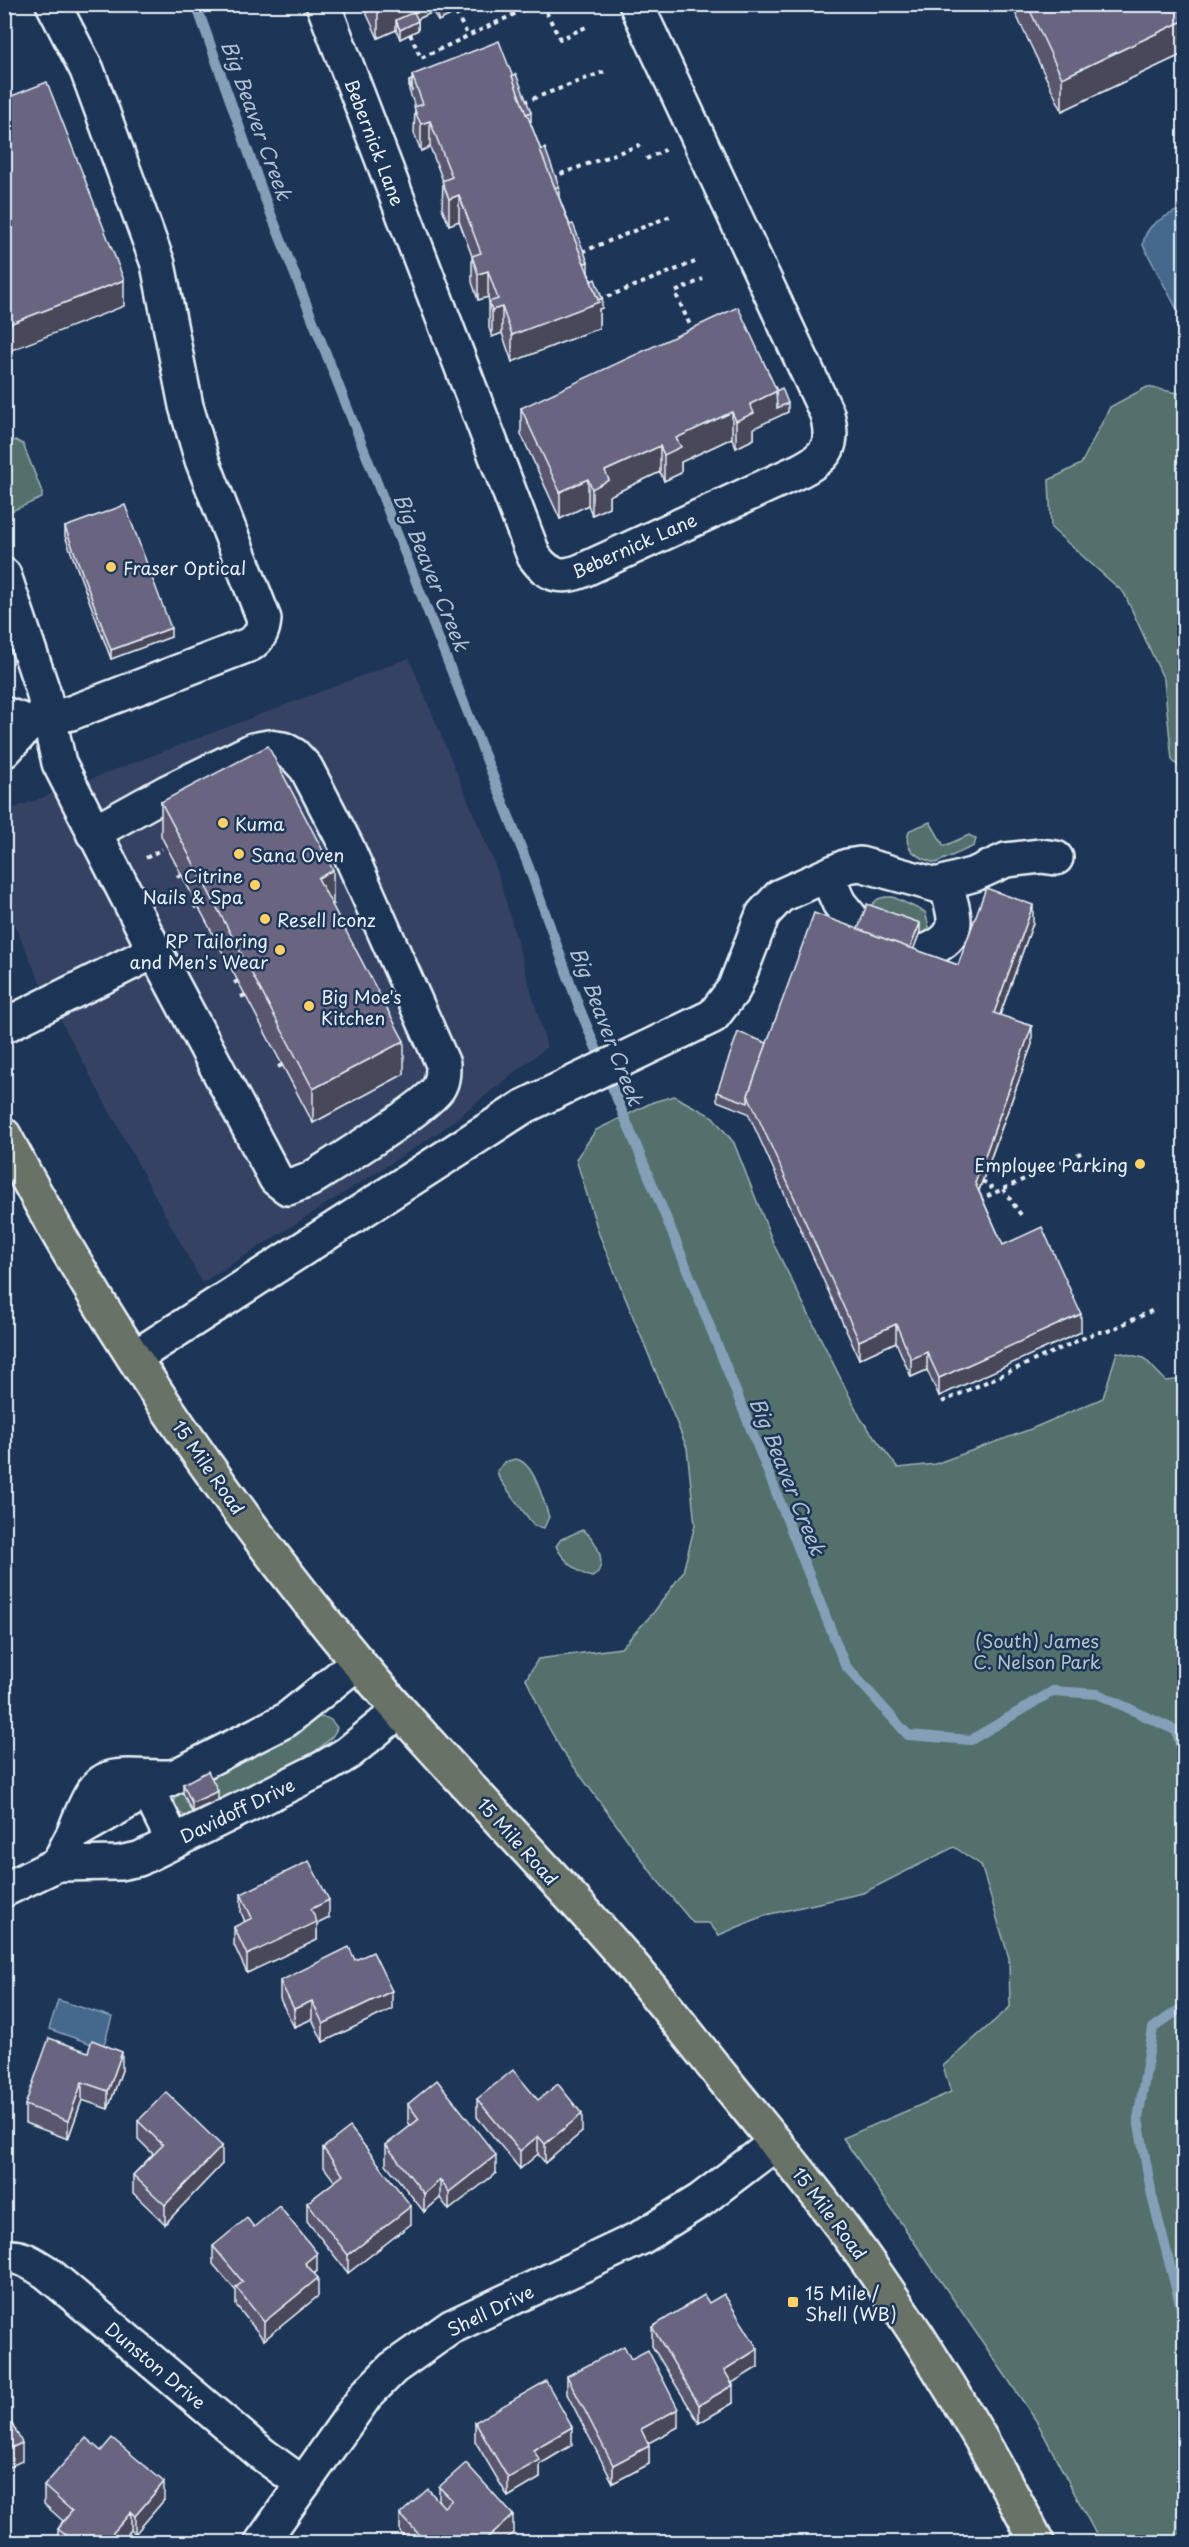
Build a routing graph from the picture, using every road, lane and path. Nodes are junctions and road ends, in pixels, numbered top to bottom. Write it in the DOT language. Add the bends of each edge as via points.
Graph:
graph roads {
  1 [pos="53,4"];
  2 [pos="322,4"];
  3 [pos="536,4"];
  4 [pos="542,4"];
  5 [pos="636,4"];
  6 [pos="456,13"];
  7 [pos="586,27"];
  8 [pos="410,34"];
  9 [pos="468,36"];
  10 [pos="606,71"];
  11 [pos="523,102"];
  12 [pos="640,145"];
  13 [pos="674,146"];
  14 [pos="646,159"];
  15 [pos="552,177"];
  16 [pos="673,215"];
  17 [pos="581,252"];
  18 [pos="695,262"];
  19 [pos="703,279"];
  20 [pos="599,300"];
  21 [pos="696,338"];
  22 [pos="4,575"];
  23 [pos="28,718"];
  24 [pos="4,751"];
  25 [pos="93,833"];
  26 [pos="162,849"];
  27 [pos="1056,858"];
  28 [pos="142,860"];
  29 [pos="826,876"];
  30 [pos="946,884"];
  31 [pos="861,930"];
  32 [pos="155,951"];
  33 [pos="913,951"];
  34 [pos="4,1026"];
  35 [pos="4,1136"];
  36 [pos="1083,1152"];
  37 [pos="982,1181"];
  38 [pos="1003,1189"];
  39 [pos="994,1193"];
  40 [pos="975,1202"];
  41 [pos="1021,1215"];
  42 [pos="1156,1309"];
  43 [pos="135,1357"];
  44 [pos="942,1402"];
  45 [pos="358,1662"];
  46 [pos="399,1711"];
  47 [pos="162,1783"];
  48 [pos="173,1841"];
  49 [pos="58,1864"];
  50 [pos="4,1890"];
  51 [pos="776,2143"];
  52 [pos="4,2258"];
  53 [pos="303,2484"];
  54 [pos="262,2542"];
  55 [pos="1037,2542"];
  1 -- 23 [label="street" via="87,70 150,242 202,460 264,619 258,637 250,644 71,713"];
  2 -- 5 [label="street, Bebernick Lane" via="529,545 541,566 565,576 806,467 821,458 831,440 827,414"];
  3 -- 9 [label="path"];
  4 -- 7 [label="path" via="560,39"];
  6 -- 9 [label="path"];
  8 -- 9 [label="path" via="421,58"];
  10 -- 11 [label="path"];
  12 -- 15 [label="path"];
  13 -- 14 [label="path"];
  16 -- 17 [label="path"];
  18 -- 20 [label="path"];
  19 -- 21 [label="path" via="675,292"];
  22 -- 23 [label="street" via="43,691"];
  23 -- 24 [label="street"];
  23 -- 25 [label="street" via="59,762"];
  25 -- 32 [label="street"];
  25 -- 32 [label="street" via="253,750 283,748 294,755 306,768 346,845 443,1064 439,1088 411,1112 309,1180 288,1188 282,1186 268,1168"];
  26 -- 28 [label="path"];
  27 -- 30 [label="street" via="1006,860"];
  29 -- 30 [label="street" via="860,864 926,884"];
  29 -- 31 [label="street" via="839,903"];
  29 -- 43 [label="street" via="770,904 734,989 713,1016 523,1107"];
  30 -- 33 [label="street" via="954,930 927,951"];
  32 -- 34 [label="street"];
  35 -- 43 [label="main road, 15 Mile Road" via="55,1228"];
  36 -- 38 [label="path"];
  37 -- 39 [label="path"];
  38 -- 39 [label="path"];
  38 -- 41 [label="path"];
  39 -- 40 [label="path"];
  42 -- 44 [label="path"];
  43 -- 45 [label="main road, 15 Mile Road" via="221,1486"];
  45 -- 46 [label="main road, 15 Mile Road"];
  45 -- 47 [label="street" via="286,1720"];
  46 -- 48 [label="street, Davidoff Drive" via="325,1767"];
  46 -- 51 [label="main road, 15 Mile Road" via="623,1955"];
  47 -- 48 [label="street"];
  47 -- 49 [label="street" via="125,1775 100,1781 90,1793"];
  48 -- 49 [label="street, Davidoff Drive" via="139,1859 119,1863"];
  49 -- 50 [label="street, Davidoff Drive"];
  51 -- 53 [label="street, Shell Drive" via="701,2200 640,2238 451,2327 393,2368 366,2395"];
  51 -- 55 [label="main road, 15 Mile Road" via="889,2294 951,2390"];
  52 -- 53 [label="street, Dunston Drive" via="13,2256 29,2261 46,2272"];
  53 -- 54 [label="street, Shell Drive"];
}
